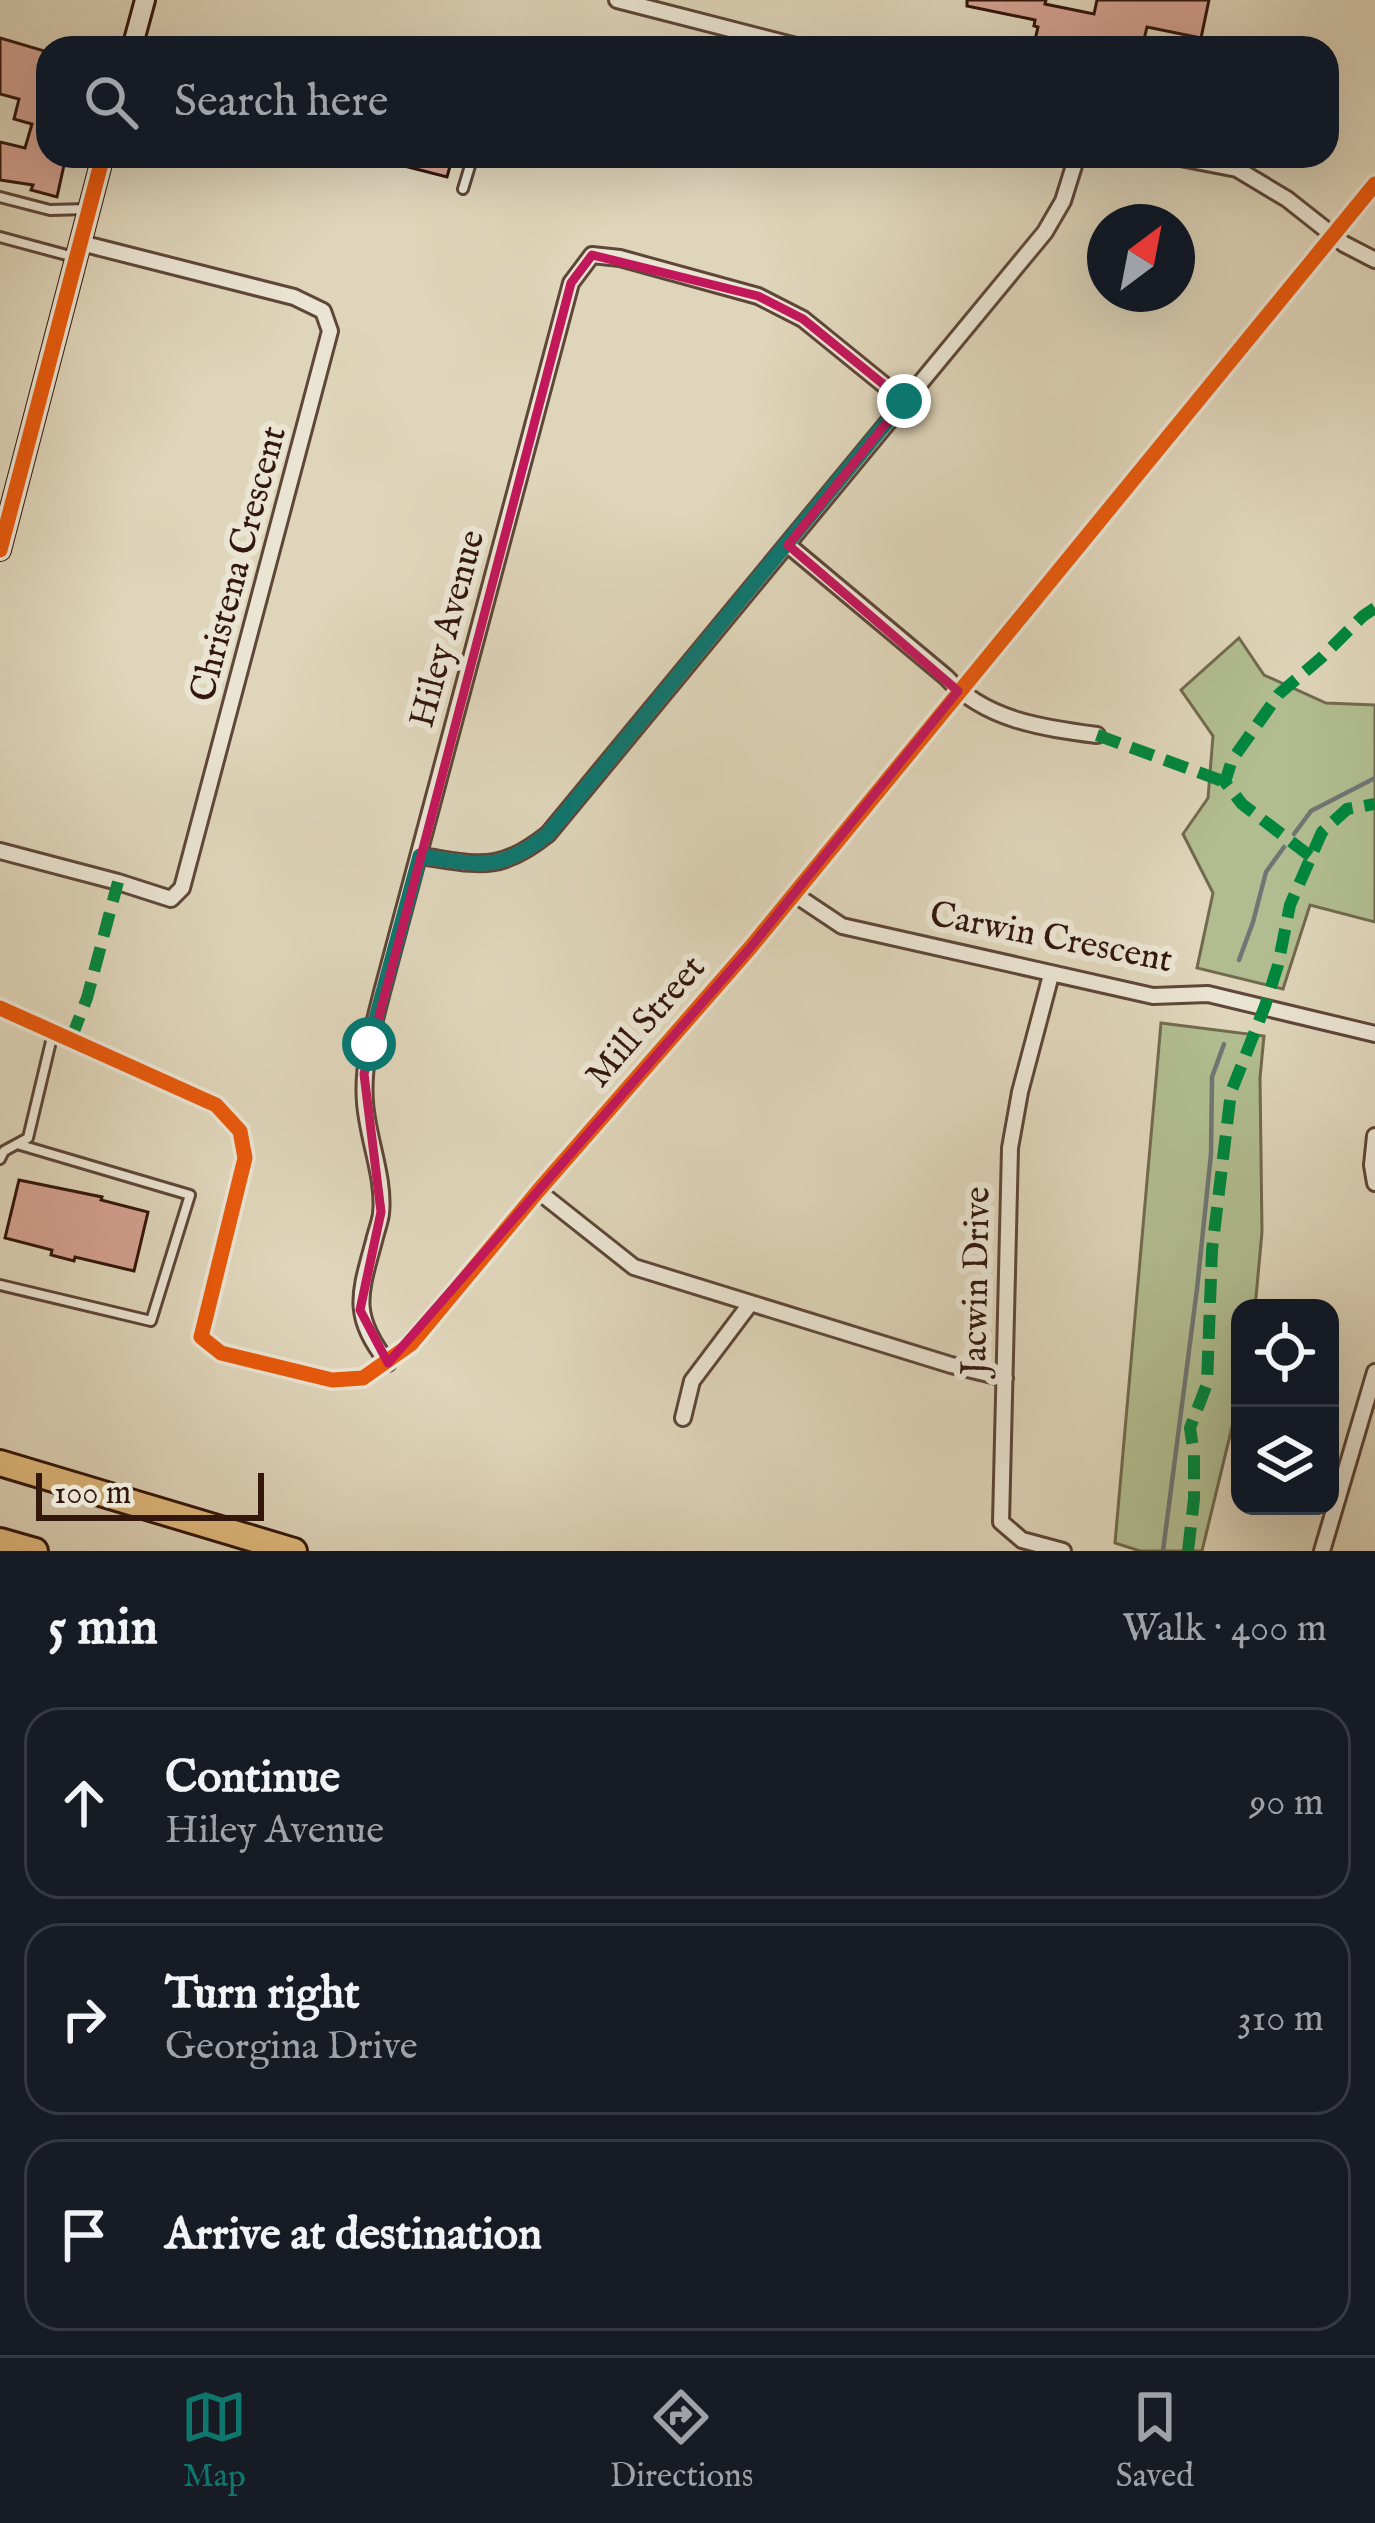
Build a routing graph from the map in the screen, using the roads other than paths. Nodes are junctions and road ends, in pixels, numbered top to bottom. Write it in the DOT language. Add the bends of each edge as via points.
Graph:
graph roads {
  1 [pos="145,0"];
  2 [pos="617,0"];
  3 [pos="139,36"];
  4 [pos="757,36"];
  5 [pos="100,168"];
  6 [pos="469,168"];
  7 [pos="1074,168"];
  8 [pos="1227,168"];
  9 [pos="1375,184"];
  10 [pos="463,189"];
  11 [pos="0,196"];
  12 [pos="89,209"];
  13 [pos="1333,235"];
  14 [pos="0,237"];
  15 [pos="80,250"];
  16 [pos="1375,260"];
  17 [pos="904,401"];
  18 [pos="788,545"];
  19 [pos="0,550"];
  20 [pos="958,691"];
  21 [pos="1097,735"];
  22 [pos="0,851"];
  23 [pos="420,856"];
  24 [pos="794,894"];
  25 [pos="1051,975"];
  26 [pos="0,1008"];
  27 [pos="54,1031"];
  28 [pos="1375,1034"];
  29 [pos="1375,1136"];
  30 [pos="17,1144"];
  31 [pos="0,1159"];
  32 [pos="1375,1183"];
  33 [pos="538,1191"];
  34 [pos="0,1285"];
  35 [pos="750,1304"];
  36 [pos="388,1363"];
  37 [pos="1375,1372"];
  38 [pos="1005,1378"];
  39 [pos="683,1418"];
  40 [pos="0,1463"];
  41 [pos="0,1541"];
  42 [pos="35,1551"];
  43 [pos="294,1551"];
  44 [pos="1063,1551"];
  45 [pos="1322,1551"];
  1 -- 3 [label="main road"];
  2 -- 4 [label="street"];
  5 -- 12 [label="main road"];
  6 -- 10 [label="lane"];
  7 -- 17 [label="street" via="1045,232"];
  8 -- 13 [label="street"];
  9 -- 13 [label="street, Mill Street"];
  11 -- 12 [label="lane" via="50,210"];
  12 -- 15 [label="main road"];
  13 -- 16 [label="street"];
  13 -- 20 [label="street, Mill Street"];
  14 -- 15 [label="lane"];
  15 -- 19 [label="main road"];
  15 -- 22 [label="street, Christena Crescent" via="294,297 323,311 331,331 182,888 171,899"];
  17 -- 18 [label="street"];
  17 -- 23 [label="street, Hiley Avenue" via="803,319 758,296 592,255 571,283"];
  18 -- 20 [label="street"];
  18 -- 23 [label="street" via="548,834 521,856 477,865"];
  20 -- 21 [label="street" via="1016,720"];
  20 -- 24 [label="street, Mill Street"];
  23 -- 36 [label="street, Hiley Avenue" via="364,1074 381,1212 360,1310"];
  24 -- 25 [label="street, Carwin Crescent" via="842,926"];
  24 -- 33 [label="street, Mill Street"];
  25 -- 28 [label="street, Carwin Crescent" via="1153,996 1208,994"];
  25 -- 38 [label="street, Jacwin Drive" via="1010,1148"];
  26 -- 27 [label="street, Mill Street"];
  27 -- 30 [label="lane" via="28,1138"];
  27 -- 36 [label="street, Mill Street" via="216,1105 240,1131 245,1158 201,1337 221,1353 332,1380 363,1378"];
  29 -- 32 [label="street"];
  30 -- 31 [label="lane"];
  30 -- 34 [label="lane" via="190,1195 151,1321"];
  33 -- 35 [label="street" via="634,1267"];
  33 -- 36 [label="street, Mill Street"];
  35 -- 38 [label="street"];
  35 -- 39 [label="street" via="692,1381"];
  37 -- 45 [label="street"];
  38 -- 44 [label="street, Jacwin Drive" via="1001,1522 1022,1540"];
  40 -- 43 [label="highway"];
  41 -- 42 [label="highway"];
}
